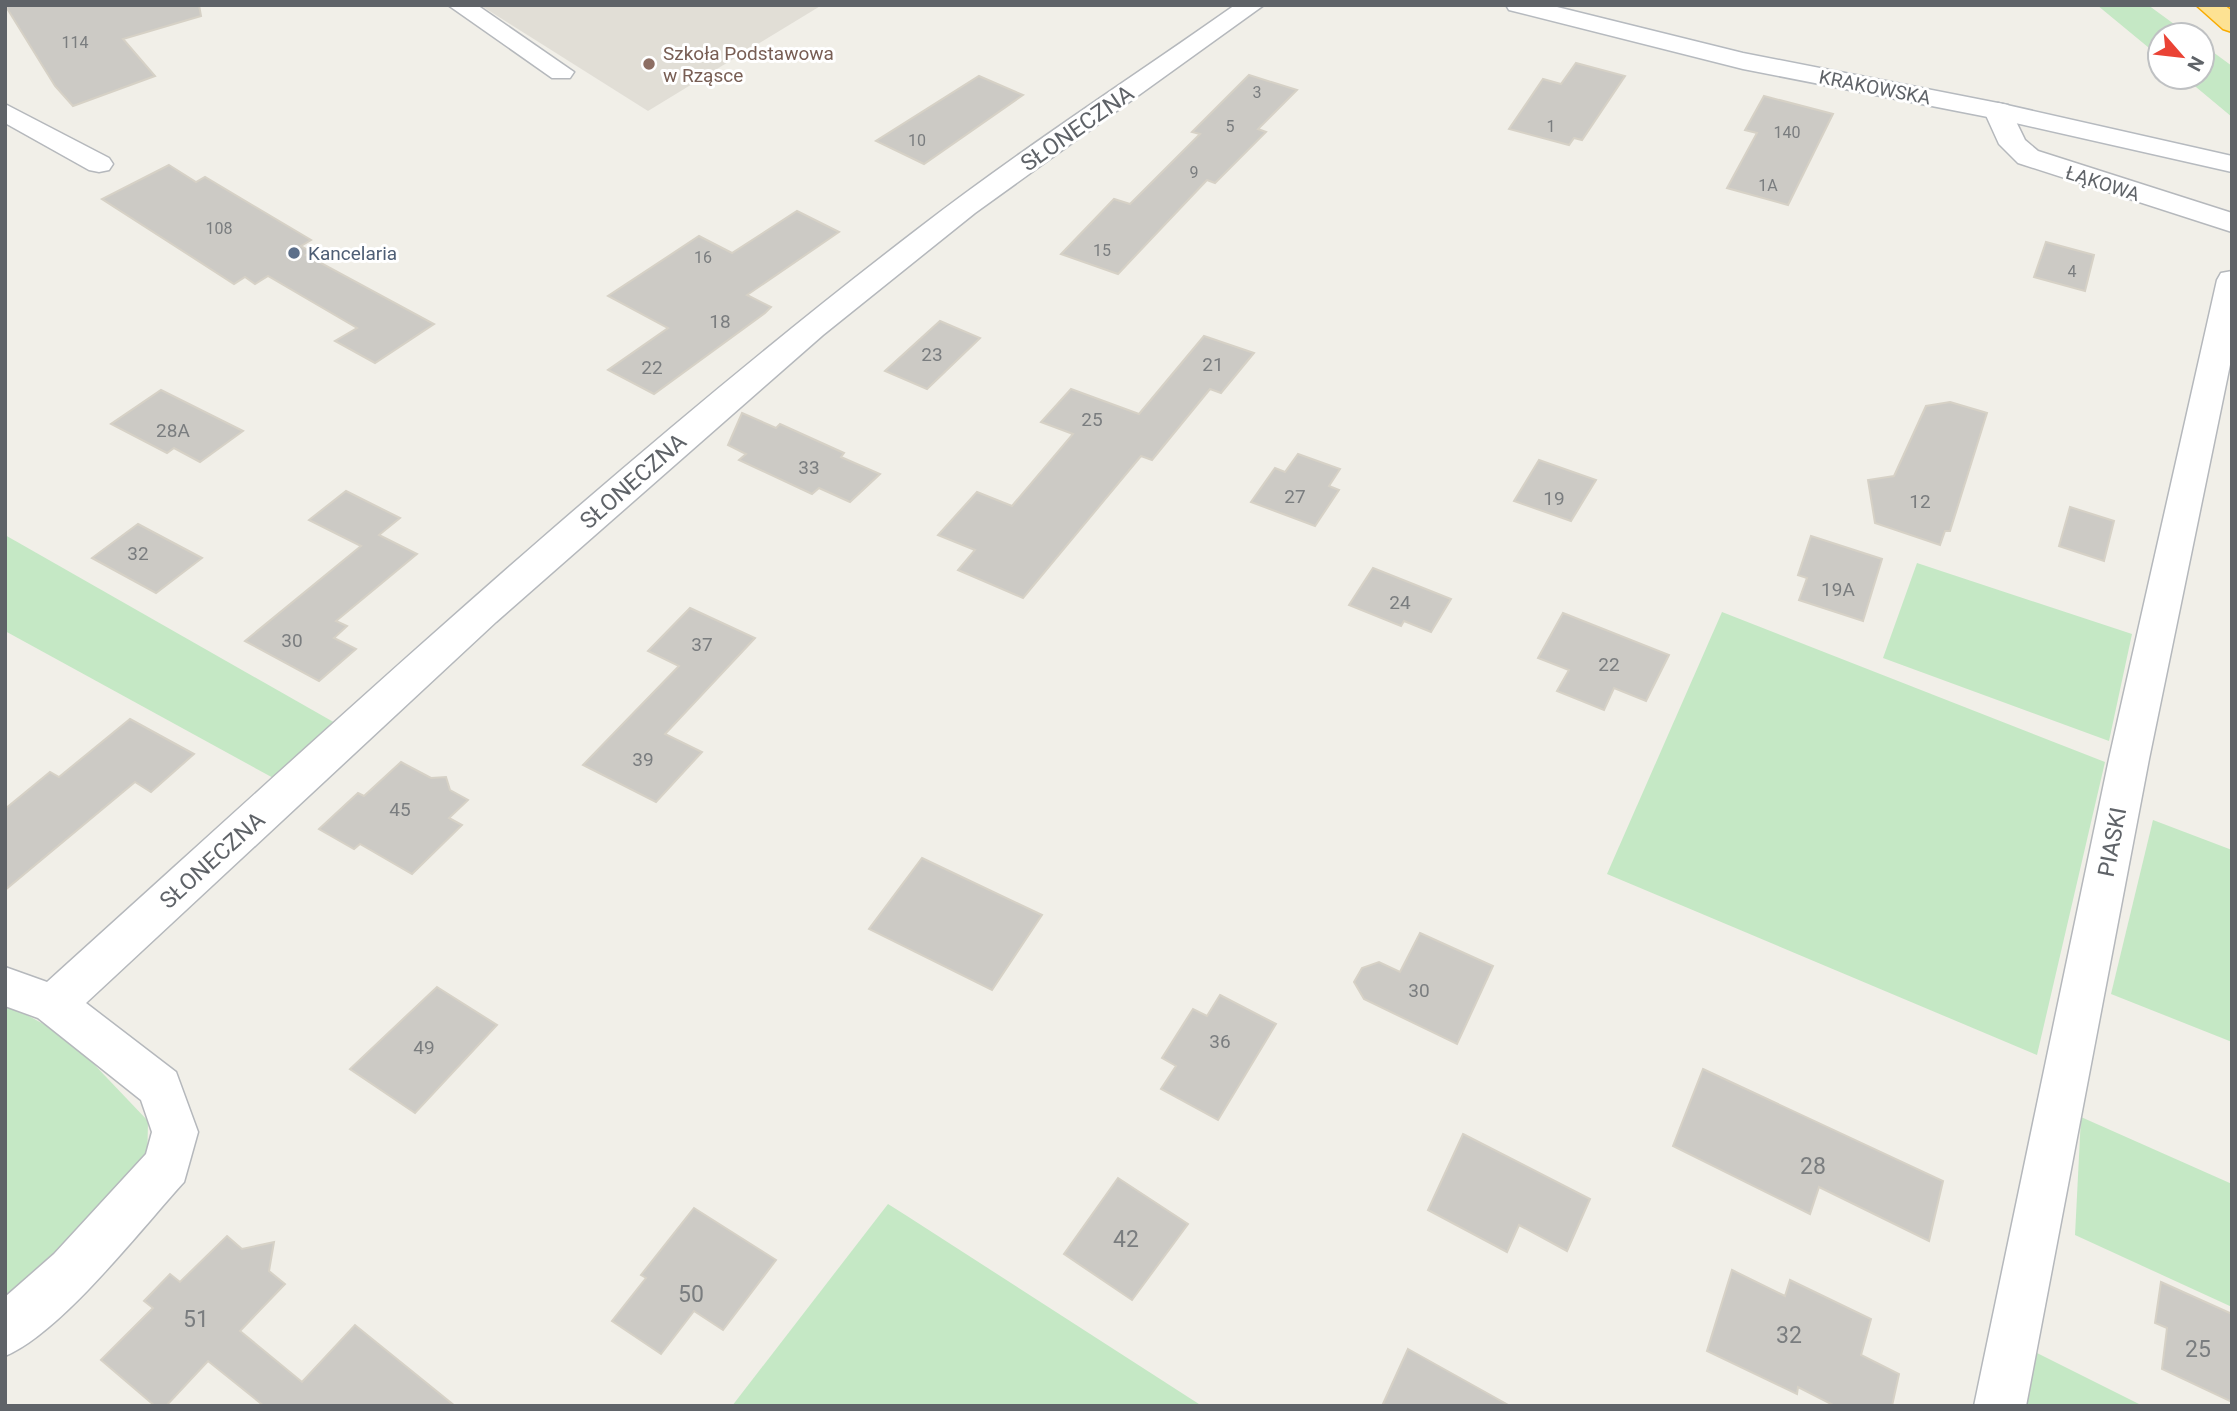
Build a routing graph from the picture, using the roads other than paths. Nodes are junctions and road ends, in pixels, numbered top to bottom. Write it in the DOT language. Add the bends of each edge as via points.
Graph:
graph roads {
  1 [pos="460,5"];
  2 [pos="1252,5"];
  3 [pos="1518,5"];
  4 [pos="2208,5"];
  5 [pos="2232,23"];
  6 [pos="561,72"];
  7 [pos="1998,111"];
  8 [pos="5,113"];
  9 [pos="99,164"];
  10 [pos="2232,164"];
  11 [pos="2232,223"];
  12 [pos="2232,280"];
  13 [pos="5,986"];
  14 [pos="54,1004"];
  15 [pos="5,1331"];
  16 [pos="2000,1406"];
  1 -- 6 [label="street"];
  2 -- 14 [label="street, SŁONECZNA" via="927,236 655,459"];
  3 -- 7 [label="street, KRAKOWSKA" via="1743,61"];
  4 -- 5 [label="highway"];
  7 -- 10 [label="street, KRAKOWSKA"];
  7 -- 11 [label="street, ŁĄKOWA" via="2013,144 2028,157"];
  8 -- 9 [label="street"];
  12 -- 16 [label="street, PIASKI" via="2129,759"];
  13 -- 14 [label="street"];
  14 -- 15 [label="street" via="160,1087 175,1132 167,1166 71,1271"];
}
